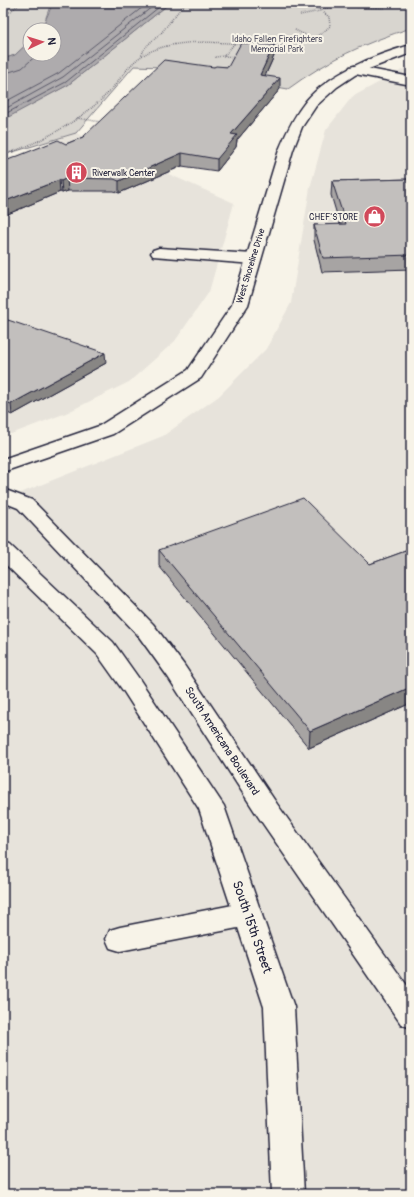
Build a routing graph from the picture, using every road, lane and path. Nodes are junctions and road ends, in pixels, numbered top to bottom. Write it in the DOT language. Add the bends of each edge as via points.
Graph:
graph roads {
  1 [pos="21,3"];
  2 [pos="186,3"];
  3 [pos="305,3"];
  4 [pos="385,8"];
  5 [pos="320,10"];
  6 [pos="300,14"];
  7 [pos="3,17"];
  8 [pos="295,30"];
  9 [pos="312,38"];
  10 [pos="234,44"];
  11 [pos="249,45"];
  12 [pos="268,46"];
  13 [pos="411,48"];
  14 [pos="142,56"];
  15 [pos="224,56"];
  16 [pos="215,57"];
  17 [pos="239,58"];
  18 [pos="354,70"];
  19 [pos="411,81"];
  20 [pos="76,118"];
  21 [pos="102,122"];
  22 [pos="3,155"];
  23 [pos="159,253"];
  24 [pos="253,259"];
  25 [pos="3,466"];
  26 [pos="3,495"];
  27 [pos="3,550"];
  28 [pos="248,914"];
  29 [pos="120,939"];
  30 [pos="411,1015"];
  31 [pos="288,1194"];
  1 -- 7 [label="path"];
  2 -- 14 [label="path" via="143,50"];
  3 -- 5 [label="path"];
  4 -- 5 [label="path"];
  5 -- 6 [label="path"];
  5 -- 9 [label="path" via="329,18 330,26"];
  8 -- 9 [label="path"];
  9 -- 12 [label="path" via="294,44"];
  10 -- 11 [label="path"];
  10 -- 14 [label="path" via="188,44 157,49"];
  10 -- 15 [label="path"];
  13 -- 18 [label="main road, West Shoreline Drive"];
  14 -- 20 [label="path" via="127,68 109,92"];
  15 -- 16 [label="path"];
  15 -- 17 [label="path"];
  18 -- 19 [label="main road"];
  18 -- 24 [label="main road, West Shoreline Drive" via="311,103 295,127"];
  20 -- 21 [label="path"];
  20 -- 22 [label="path" via="42,140 19,151"];
  23 -- 24 [label="main road"];
  24 -- 25 [label="main road, West Shoreline Drive" via="240,305 195,374 106,430"];
  26 -- 30 [label="main road, South Americana Boulevard" via="25,504 145,629 176,670 268,811"];
  27 -- 28 [label="main road, South 15th Street" via="104,648 132,686 212,806"];
  28 -- 29 [label="main road"];
  28 -- 31 [label="main road, South 15th Street" via="279,1007"];
}
